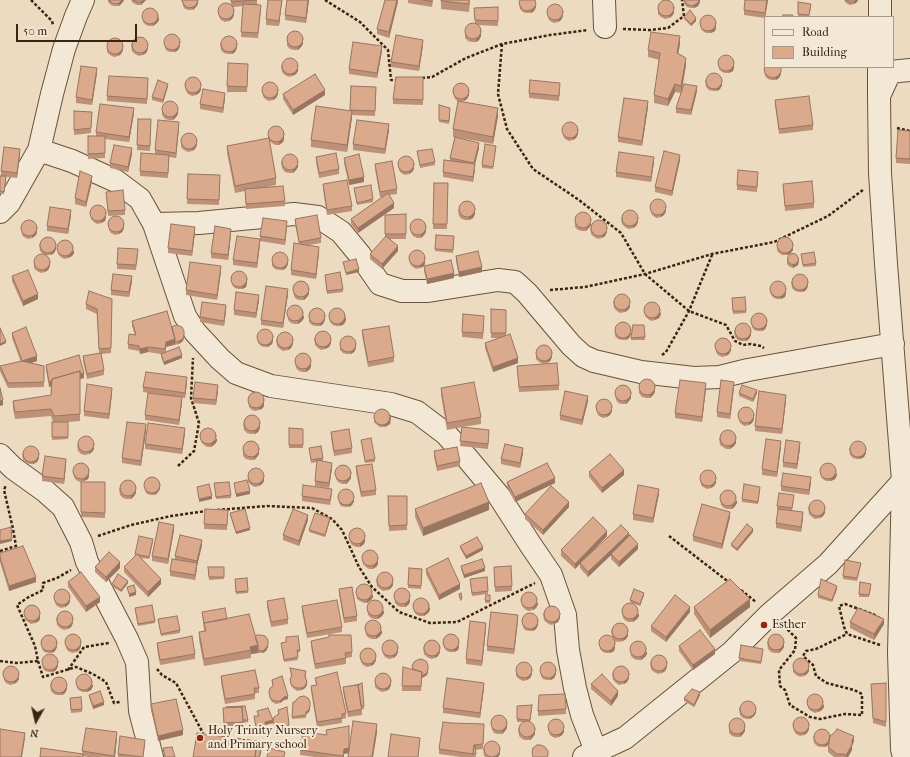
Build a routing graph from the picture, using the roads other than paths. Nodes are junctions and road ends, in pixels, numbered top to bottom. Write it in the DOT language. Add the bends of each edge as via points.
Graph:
graph roads {
  1 [pos="83,0"];
  2 [pos="604,0"];
  3 [pos="880,0"];
  4 [pos="880,16"];
  5 [pos="606,28"];
  6 [pos="879,68"];
  7 [pos="910,70"];
  8 [pos="879,97"];
  9 [pos="39,150"];
  10 [pos="0,212"];
  11 [pos="154,224"];
  12 [pos="893,344"];
  13 [pos="6,462"];
  14 [pos="907,483"];
  15 [pos="625,747"];
  16 [pos="589,754"];
  17 [pos="152,757"];
  18 [pos="904,757"];
  1 -- 9 [label="street" via="64,49"];
  2 -- 5 [label="street"];
  3 -- 4 [label="street"];
  6 -- 8 [label="street"];
  7 -- 8 [label="street" via="890,72"];
  8 -- 12 [label="street" via="880,173"];
  9 -- 10 [label="street" via="9,203"];
  9 -- 11 [label="street" via="116,181 140,199"];
  11 -- 12 [label="street" via="199,223 294,214 318,217 341,232 380,284 402,291 428,291 498,280 515,282 583,356 641,372 694,378 720,377"];
  11 -- 16 [label="street" via="185,316 195,332 236,373 271,386 392,404 417,412 446,434 499,496 551,575 565,615 568,650"];
  12 -- 14 [label="street"];
  13 -- 17 [label="street" via="63,508 137,662 140,711"];
  14 -- 15 [label="street" via="828,564"];
  14 -- 18 [label="street" via="899,653"];
  15 -- 16 [label="street"];
}
